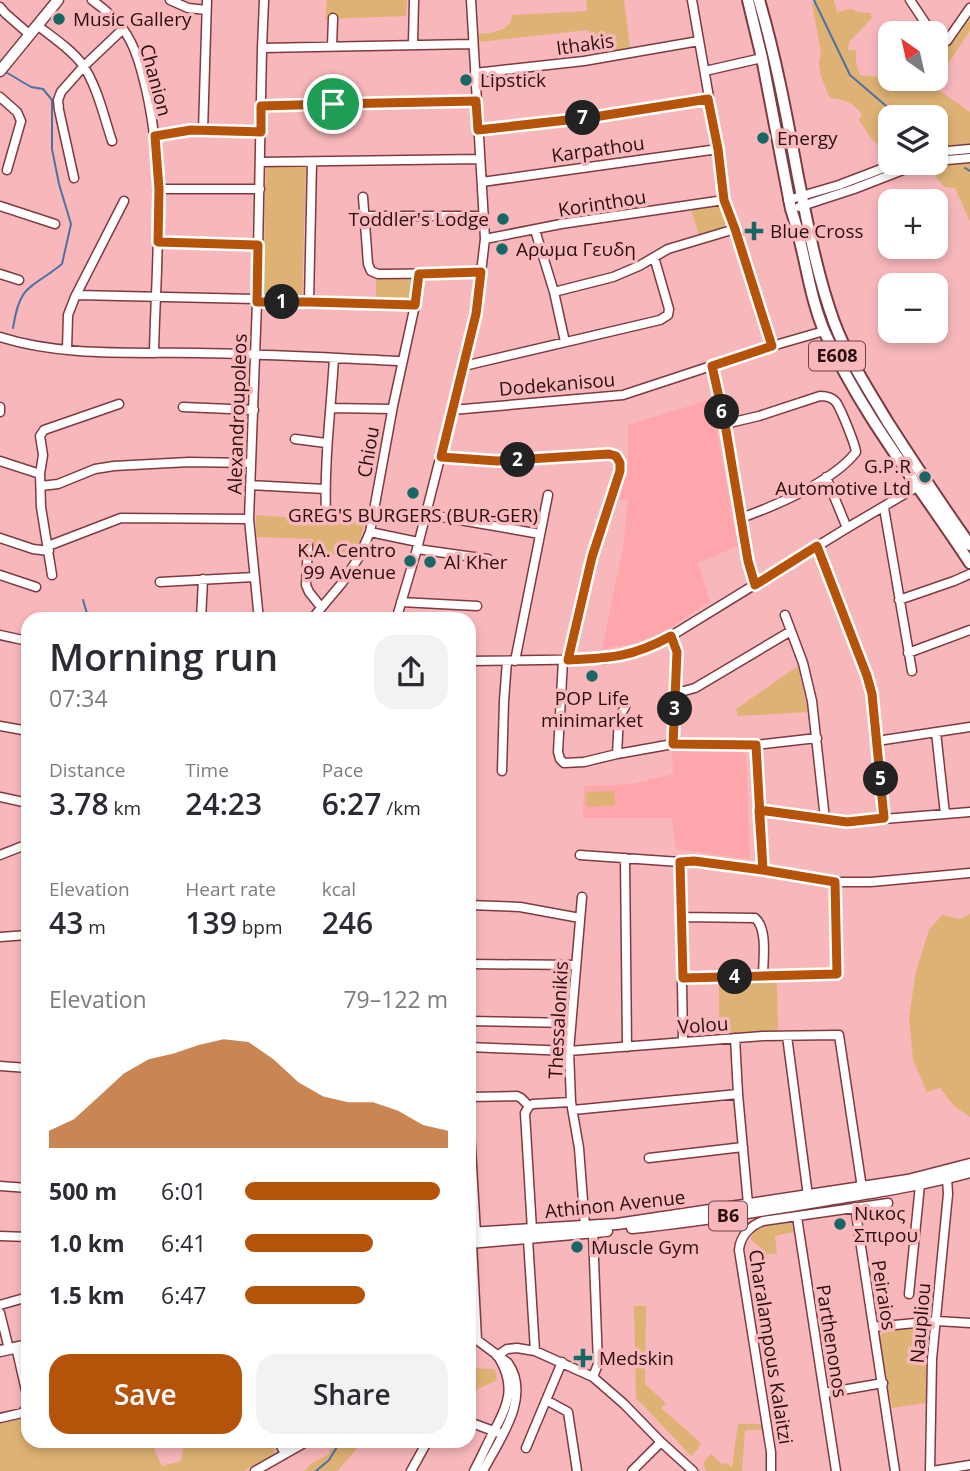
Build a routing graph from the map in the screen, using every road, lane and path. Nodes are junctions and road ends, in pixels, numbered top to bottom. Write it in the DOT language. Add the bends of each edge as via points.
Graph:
graph roads {
  1 [pos="58,0"];
  2 [pos="92,0"];
  3 [pos="170,0"];
  4 [pos="207,0"];
  5 [pos="264,0"];
  6 [pos="414,0"];
  7 [pos="471,0"];
  8 [pos="692,0"];
  9 [pos="748,0"];
  10 [pos="760,0"];
  11 [pos="910,0"];
  12 [pos="0,6"];
  13 [pos="970,8"];
  14 [pos="206,10"];
  15 [pos="334,18"];
  16 [pos="924,21"];
  17 [pos="37,25"];
  18 [pos="123,29"];
  19 [pos="29,34"];
  20 [pos="948,40"];
  21 [pos="699,41"];
  22 [pos="413,44"];
  23 [pos="472,44"];
  24 [pos="332,47"];
  25 [pos="262,48"];
  26 [pos="762,58"];
  27 [pos="83,66"];
  28 [pos="2,68"];
  29 [pos="705,71"];
  30 [pos="475,73"];
  31 [pos="0,97"];
  32 [pos="708,99"];
  33 [pos="476,101"];
  34 [pos="261,106"];
  35 [pos="478,130"];
  36 [pos="203,131"];
  37 [pos="261,132"];
  38 [pos="155,136"];
  39 [pos="112,141"];
  40 [pos="718,149"];
  41 [pos="948,152"];
  42 [pos="970,153"];
  43 [pos="948,158"];
  44 [pos="480,159"];
  45 [pos="260,162"];
  46 [pos="312,162"];
  47 [pos="7,170"];
  48 [pos="878,170"];
  49 [pos="890,175"];
  50 [pos="74,178"];
  51 [pos="482,182"];
  52 [pos="159,189"];
  53 [pos="260,189"];
  54 [pos="363,197"];
  55 [pos="724,200"];
  56 [pos="124,201"];
  57 [pos="802,202"];
  58 [pos="789,205"];
  59 [pos="0,206"];
  60 [pos="365,216"];
  61 [pos="484,216"];
  62 [pos="55,224"];
  63 [pos="735,229"];
  64 [pos="535,230"];
  65 [pos="485,239"];
  66 [pos="158,242"];
  67 [pos="258,245"];
  68 [pos="654,257"];
  69 [pos="481,272"];
  70 [pos="0,274"];
  71 [pos="419,274"];
  72 [pos="19,280"];
  73 [pos="554,292"];
  74 [pos="76,295"];
  75 [pos="155,298"];
  76 [pos="257,301"];
  77 [pos="309,302"];
  78 [pos="415,305"];
  79 [pos="824,331"];
  80 [pos="0,337"];
  81 [pos="565,342"];
  82 [pos="772,346"];
  83 [pos="67,350"];
  84 [pos="154,352"];
  85 [pos="255,354"];
  86 [pos="334,358"];
  87 [pos="402,361"];
  88 [pos="464,366"];
  89 [pos="712,366"];
  90 [pos="119,404"];
  91 [pos="183,407"];
  92 [pos="331,408"];
  93 [pos="254,410"];
  94 [pos="392,410"];
  95 [pos="452,410"];
  96 [pos="725,424"];
  97 [pos="295,439"];
  98 [pos="326,443"];
  99 [pos="441,457"];
  100 [pos="0,461"];
  101 [pos="250,463"];
  102 [pos="40,474"];
  103 [pos="826,477"];
  104 [pos="922,484"];
  105 [pos="250,485"];
  106 [pos="41,486"];
  107 [pos="325,489"];
  108 [pos="548,495"];
  109 [pos="884,508"];
  110 [pos="326,514"];
  111 [pos="425,514"];
  112 [pos="741,518"];
  113 [pos="249,519"];
  114 [pos="847,528"];
  115 [pos="370,532"];
  116 [pos="540,534"];
  117 [pos="0,538"];
  118 [pos="417,545"];
  119 [pos="970,545"];
  120 [pos="308,546"];
  121 [pos="817,546"];
  122 [pos="48,548"];
  123 [pos="488,559"];
  124 [pos="970,563"];
  125 [pos="970,574"];
  126 [pos="0,575"];
  127 [pos="52,575"];
  128 [pos="254,577"];
  129 [pos="203,579"];
  130 [pos="160,582"];
  131 [pos="755,585"];
  132 [pos="36,587"];
  133 [pos="899,600"];
  134 [pos="401,602"];
  135 [pos="321,607"];
  136 [pos="477,607"];
  137 [pos="201,612"];
  138 [pos="258,612"];
  139 [pos="317,612"];
  140 [pos="398,612"];
  141 [pos="785,615"];
  142 [pos="970,630"];
  143 [pos="791,631"];
  144 [pos="0,635"];
  145 [pos="671,636"];
  146 [pos="21,641"];
  147 [pos="908,653"];
  148 [pos="566,660"];
  149 [pos="476,661"];
  150 [pos="511,661"];
  151 [pos="912,671"];
  152 [pos="676,691"];
  153 [pos="625,707"];
  154 [pos="0,726"];
  155 [pos="970,727"];
  156 [pos="21,730"];
  157 [pos="936,732"];
  158 [pos="817,738"];
  159 [pos="877,741"];
  160 [pos="673,744"];
  161 [pos="756,745"];
  162 [pos="617,754"];
  163 [pos="502,771"];
  164 [pos="0,797"];
  165 [pos="21,802"];
  166 [pos="759,810"];
  167 [pos="970,812"];
  168 [pos="945,814"];
  169 [pos="884,818"];
  170 [pos="825,819"];
  171 [pos="21,847"];
  172 [pos="0,855"];
  173 [pos="580,855"];
  174 [pos="625,858"];
  175 [pos="680,862"];
  176 [pos="763,870"];
  177 [pos="970,873"];
  178 [pos="835,882"];
  179 [pos="582,897"];
  180 [pos="476,905"];
  181 [pos="682,917"];
  182 [pos="580,918"];
  183 [pos="21,936"];
  184 [pos="0,937"];
  185 [pos="476,964"];
  186 [pos="576,965"];
  187 [pos="763,976"];
  188 [pos="683,978"];
  189 [pos="476,1021"];
  190 [pos="571,1023"];
  191 [pos="787,1036"];
  192 [pos="735,1038"];
  193 [pos="683,1042"];
  194 [pos="476,1047"];
  195 [pos="627,1047"];
  196 [pos="569,1051"];
  197 [pos="0,1066"];
  198 [pos="21,1068"];
  199 [pos="738,1094"];
  200 [pos="476,1097"];
  201 [pos="529,1106"];
  202 [pos="572,1106"];
  203 [pos="743,1147"];
  204 [pos="649,1158"];
  205 [pos="970,1164"];
  206 [pos="970,1172"];
  207 [pos="947,1178"];
  208 [pos="920,1185"];
  209 [pos="0,1186"];
  210 [pos="21,1188"];
  211 [pos="861,1191"];
  212 [pos="807,1196"];
  213 [pos="888,1203"];
  214 [pos="748,1204"];
  215 [pos="855,1207"];
  216 [pos="738,1215"];
  217 [pos="797,1217"];
  218 [pos="749,1229"];
  219 [pos="589,1230"];
  220 [pos="530,1234"];
  221 [pos="0,1236"];
  222 [pos="21,1237"];
  223 [pos="476,1238"];
  224 [pos="909,1294"];
  225 [pos="21,1299"];
  226 [pos="0,1305"];
  227 [pos="0,1313"];
  228 [pos="937,1321"];
  229 [pos="970,1322"];
  230 [pos="476,1323"];
  231 [pos="873,1327"];
  232 [pos="477,1340"];
  233 [pos="9,1349"];
  234 [pos="535,1351"];
  235 [pos="497,1356"];
  236 [pos="562,1362"];
  237 [pos="593,1377"];
  238 [pos="21,1381"];
  239 [pos="883,1383"];
  240 [pos="825,1393"];
  241 [pos="546,1401"];
  242 [pos="21,1412"];
  243 [pos="0,1418"];
  244 [pos="476,1425"];
  245 [pos="498,1433"];
  246 [pos="661,1442"];
  247 [pos="282,1448"];
  248 [pos="296,1448"];
  249 [pos="424,1448"];
  250 [pos="526,1448"];
  251 [pos="285,1454"];
  252 [pos="970,1465"];
  253 [pos="255,1471"];
  254 [pos="411,1471"];
  255 [pos="474,1471"];
  256 [pos="482,1471"];
  257 [pos="578,1471"];
  258 [pos="632,1471"];
  259 [pos="693,1471"];
  260 [pos="771,1471"];
  261 [pos="836,1471"];
  262 [pos="895,1471"];
  263 [pos="931,1471"];
  1 -- 17 [label="main road"];
  2 -- 18 [label="street, Chanion"];
  3 -- 14 [label="street"];
  4 -- 14 [label="street"];
  5 -- 25 [label="street, Alexandroupoleos"];
  6 -- 22 [label="street"];
  7 -- 23 [label="street"];
  8 -- 21 [label="street"];
  9 -- 26 [label="highway, E608"];
  10 -- 57 [label="highway, E608"];
  11 -- 16 [label="street"];
  12 -- 19 [label="street"];
  13 -- 20 [label="street"];
  14 -- 36 [label="street"];
  15 -- 24 [label="street"];
  17 -- 19 [label="main road"];
  17 -- 27 [label="street"];
  18 -- 27 [label="street"];
  18 -- 38 [label="street, Chanion" via="139,63"];
  19 -- 28 [label="main road"];
  21 -- 29 [label="street"];
  21 -- 30 [label="street, Ithakis" via="584,61"];
  22 -- 23 [label="street"];
  22 -- 24 [label="street"];
  23 -- 30 [label="street"];
  24 -- 25 [label="street"];
  25 -- 34 [label="street, Alexandroupoleos"];
  26 -- 29 [label="street"];
  26 -- 58 [label="highway, E608"];
  27 -- 39 [label="street"];
  27 -- 50 [label="street" via="58,100"];
  29 -- 32 [label="street"];
  30 -- 33 [label="street"];
  31 -- 47 [label="street" via="20,121"];
  32 -- 35 [label="street"];
  32 -- 40 [label="street"];
  33 -- 34 [label="street"];
  33 -- 35 [label="street"];
  34 -- 37 [label="street, Alexandroupoleos"];
  35 -- 44 [label="street"];
  36 -- 37 [label="street"];
  36 -- 38 [label="street"];
  37 -- 45 [label="street, Alexandroupoleos"];
  38 -- 52 [label="street, Chanion"];
  40 -- 51 [label="street, Karpathou"];
  40 -- 55 [label="street"];
  41 -- 42 [label="street"];
  42 -- 43 [label="street"];
  44 -- 46 [label="street"];
  44 -- 51 [label="street"];
  45 -- 46 [label="street"];
  45 -- 53 [label="street, Alexandroupoleos"];
  46 -- 77 [label="street"];
  48 -- 57 [label="street"];
  49 -- 57 [label="street"];
  51 -- 61 [label="street"];
  52 -- 53 [label="street"];
  52 -- 66 [label="street, Chanion"];
  53 -- 67 [label="street, Alexandroupoleos"];
  54 -- 60 [label="street"];
  55 -- 63 [label="street"];
  55 -- 64 [label="street, Korinthou"];
  56 -- 74 [label="street"];
  57 -- 58 [label="street"];
  57 -- 104 [label="highway, E608" via="835,324"];
  58 -- 79 [label="highway, E608"];
  59 -- 62 [label="street"];
  60 -- 61 [label="street"];
  60 -- 71 [label="street" via="371,271"];
  61 -- 65 [label="street"];
  63 -- 68 [label="street"];
  63 -- 82 [label="street"];
  64 -- 65 [label="street, Korinthou"];
  64 -- 73 [label="street"];
  65 -- 69 [label="street"];
  66 -- 67 [label="street"];
  66 -- 75 [label="street, Chanion"];
  67 -- 76 [label="street, Alexandroupoleos"];
  68 -- 73 [label="street" via="613,277"];
  68 -- 81 [label="street" via="668,315"];
  69 -- 71 [label="street"];
  69 -- 88 [label="street"];
  70 -- 72 [label="street"];
  71 -- 78 [label="street, Chiou"];
  73 -- 81 [label="street"];
  74 -- 75 [label="street"];
  74 -- 83 [label="street" via="68,315"];
  75 -- 76 [label="street"];
  75 -- 84 [label="street, Chanion"];
  76 -- 77 [label="street"];
  76 -- 85 [label="street, Alexandroupoleos"];
  77 -- 78 [label="street"];
  78 -- 87 [label="street, Chiou"];
  79 -- 82 [label="street, Dodekanisou"];
  79 -- 104 [label="highway, E608" via="862,402"];
  80 -- 83 [label="street"];
  81 -- 88 [label="street"];
  82 -- 89 [label="street, Dodekanisou"];
  83 -- 84 [label="street"];
  84 -- 85 [label="street"];
  85 -- 86 [label="street"];
  85 -- 93 [label="street, Alexandroupoleos"];
  86 -- 87 [label="street"];
  86 -- 92 [label="street"];
  87 -- 94 [label="street, Chiou"];
  88 -- 95 [label="street"];
  89 -- 95 [label="street, Dodekanisou" via="623,395"];
  89 -- 96 [label="street"];
  90 -- 102 [label="street" via="44,429"];
  91 -- 93 [label="street"];
  92 -- 94 [label="street"];
  92 -- 98 [label="street"];
  93 -- 101 [label="street, Alexandroupoleos"];
  94 -- 115 [label="street, Chiou"];
  95 -- 99 [label="street"];
  96 -- 103 [label="street" via="828,396 836,402 856,452"];
  96 -- 112 [label="street"];
  97 -- 98 [label="street"];
  98 -- 107 [label="street"];
  99 -- 111 [label="street"];
  99 -- 148 [label="street" via="497,461 617,457 620,471"];
  100 -- 102 [label="street"];
  101 -- 105 [label="street, Alexandroupoleos"];
  101 -- 106 [label="street" via="114,466"];
  102 -- 106 [label="street"];
  103 -- 112 [label="street"];
  103 -- 114 [label="street"];
  104 -- 109 [label="street"];
  104 -- 119 [label="highway, E608"];
  104 -- 124 [label="highway, E608"];
  105 -- 107 [label="street"];
  105 -- 113 [label="street, Alexandroupoleos"];
  106 -- 122 [label="street"];
  107 -- 110 [label="street"];
  108 -- 116 [label="street"];
  109 -- 114 [label="street"];
  109 -- 133 [label="street"];
  111 -- 116 [label="street"];
  111 -- 118 [label="street"];
  112 -- 131 [label="street"];
  113 -- 122 [label="street" via="121,518"];
  113 -- 128 [label="street, Alexandroupoleos"];
  114 -- 121 [label="street"];
  115 -- 118 [label="street"];
  115 -- 135 [label="street, Chiou" via="358,560"];
  116 -- 150 [label="street"];
  117 -- 122 [label="street" via="33,549"];
  118 -- 123 [label="street"];
  118 -- 134 [label="street"];
  120 -- 135 [label="street" via="306,585"];
  121 -- 131 [label="street"];
  121 -- 159 [label="street" via="870,684"];
  122 -- 127 [label="street"];
  125 -- 133 [label="street"];
  126 -- 132 [label="street"];
  128 -- 129 [label="street"];
  128 -- 138 [label="street, Alexandroupoleos"];
  129 -- 130 [label="street"];
  129 -- 137 [label="street"];
  131 -- 145 [label="street"];
  133 -- 147 [label="street"];
  134 -- 136 [label="street"];
  134 -- 140 [label="street"];
  135 -- 139 [label="street, Chiou"];
  141 -- 143 [label="street"];
  142 -- 147 [label="street"];
  143 -- 152 [label="street" via="695,688"];
  143 -- 158 [label="street" via="808,682"];
  144 -- 146 [label="street"];
  145 -- 148 [label="street" via="628,654"];
  145 -- 152 [label="street" via="677,652"];
  147 -- 151 [label="street"];
  148 -- 150 [label="street"];
  148 -- 162 [label="street" via="561,761 568,764"];
  149 -- 150 [label="street"];
  150 -- 163 [label="street" via="503,701"];
  152 -- 160 [label="street"];
  153 -- 162 [label="street" via="619,717"];
  154 -- 156 [label="street"];
  155 -- 157 [label="street"];
  157 -- 159 [label="street"];
  157 -- 168 [label="street"];
  158 -- 161 [label="street"];
  158 -- 170 [label="street"];
  159 -- 169 [label="street"];
  160 -- 161 [label="street"];
  160 -- 162 [label="street"];
  161 -- 166 [label="street"];
  164 -- 165 [label="street"];
  166 -- 170 [label="street"];
  166 -- 176 [label="street"];
  167 -- 168 [label="street"];
  168 -- 169 [label="street"];
  169 -- 170 [label="street"];
  171 -- 172 [label="street"];
  173 -- 174 [label="street"];
  174 -- 175 [label="street"];
  174 -- 195 [label="street"];
  175 -- 176 [label="street"];
  175 -- 181 [label="street"];
  176 -- 178 [label="street"];
  177 -- 178 [label="street"];
  178 -- 187 [label="street" via="837,974"];
  179 -- 182 [label="street, Thessalonikis"];
  180 -- 182 [label="street" via="520,906"];
  181 -- 187 [label="street" via="755,918 763,931"];
  181 -- 188 [label="street"];
  182 -- 186 [label="street, Thessalonikis"];
  183 -- 184 [label="street"];
  185 -- 186 [label="street"];
  186 -- 190 [label="street, Thessalonikis"];
  187 -- 188 [label="street"];
  188 -- 193 [label="street"];
  189 -- 190 [label="street"];
  190 -- 196 [label="street, Thessalonikis"];
  191 -- 192 [label="street, Volou"];
  191 -- 211 [label="street, Volou" via="839,1035"];
  191 -- 212 [label="street"];
  192 -- 193 [label="street, Volou"];
  192 -- 199 [label="street"];
  193 -- 195 [label="street, Volou"];
  194 -- 196 [label="street, Volou"];
  195 -- 196 [label="street, Volou"];
  196 -- 202 [label="street, Thessalonikis"];
  197 -- 198 [label="street"];
  199 -- 202 [label="street"];
  199 -- 203 [label="street"];
  200 -- 201 [label="street" via="512,1096"];
  201 -- 202 [label="street"];
  201 -- 220 [label="street" via="525,1113"];
  202 -- 219 [label="street, Thessalonikis"];
  203 -- 204 [label="street"];
  203 -- 214 [label="street"];
  205 -- 211 [label="main road, Athinon Avenue / B6"];
  206 -- 207 [label="main road, Athinon Avenue / B6"];
  207 -- 208 [label="main road, Athinon Avenue / B6"];
  207 -- 228 [label="street, Naupliou"];
  208 -- 211 [label="main road, Athinon Avenue / B6"];
  208 -- 224 [label="street"];
  209 -- 210 [label="street"];
  211 -- 212 [label="main road, Athinon Avenue / B6"];
  211 -- 215 [label="street"];
  211 -- 216 [label="main road, Athinon Avenue / B6"];
  212 -- 214 [label="main road, Athinon Avenue / B6"];
  213 -- 215 [label="street"];
  214 -- 219 [label="main road, Athinon Avenue / B6"];
  215 -- 217 [label="street"];
  215 -- 231 [label="street, Peiraios"];
  216 -- 218 [label="street"];
  216 -- 219 [label="main road, Athinon Avenue / B6"];
  217 -- 218 [label="street" via="764,1221"];
  217 -- 240 [label="street, Parthenonos"];
  218 -- 260 [label="street, Charalampous Kalaitzi" via="739,1250"];
  219 -- 220 [label="main road, Athinon Avenue / B6"];
  219 -- 237 [label="street, Thessalonikis" via="598,1364"];
  220 -- 223 [label="main road, Athinon Avenue / B6"];
  220 -- 234 [label="street"];
  221 -- 222 [label="street"];
  225 -- 226 [label="street"];
  227 -- 233 [label="street"];
  228 -- 229 [label="street"];
  228 -- 231 [label="street"];
  228 -- 263 [label="street, Naupliou"];
  230 -- 232 [label="street"];
  231 -- 239 [label="street, Peiraios"];
  232 -- 235 [label="street"];
  233 -- 238 [label="street"];
  234 -- 235 [label="street" via="507,1349"];
  234 -- 236 [label="street"];
  235 -- 245 [label="street" via="509,1391"];
  236 -- 237 [label="street"];
  236 -- 241 [label="street"];
  237 -- 246 [label="street"];
  239 -- 240 [label="street"];
  239 -- 262 [label="street, Peiraios"];
  240 -- 261 [label="street, Parthenonos"];
  241 -- 250 [label="street"];
  241 -- 257 [label="street" via="568,1412"];
  242 -- 243 [label="street"];
  244 -- 245 [label="street"];
  245 -- 255 [label="street"];
  245 -- 256 [label="street"];
  246 -- 258 [label="street"];
  246 -- 259 [label="street"];
  247 -- 251 [label="street"];
  248 -- 251 [label="street"];
  249 -- 254 [label="street"];
  251 -- 253 [label="street"];
  252 -- 263 [label="street"];
}
